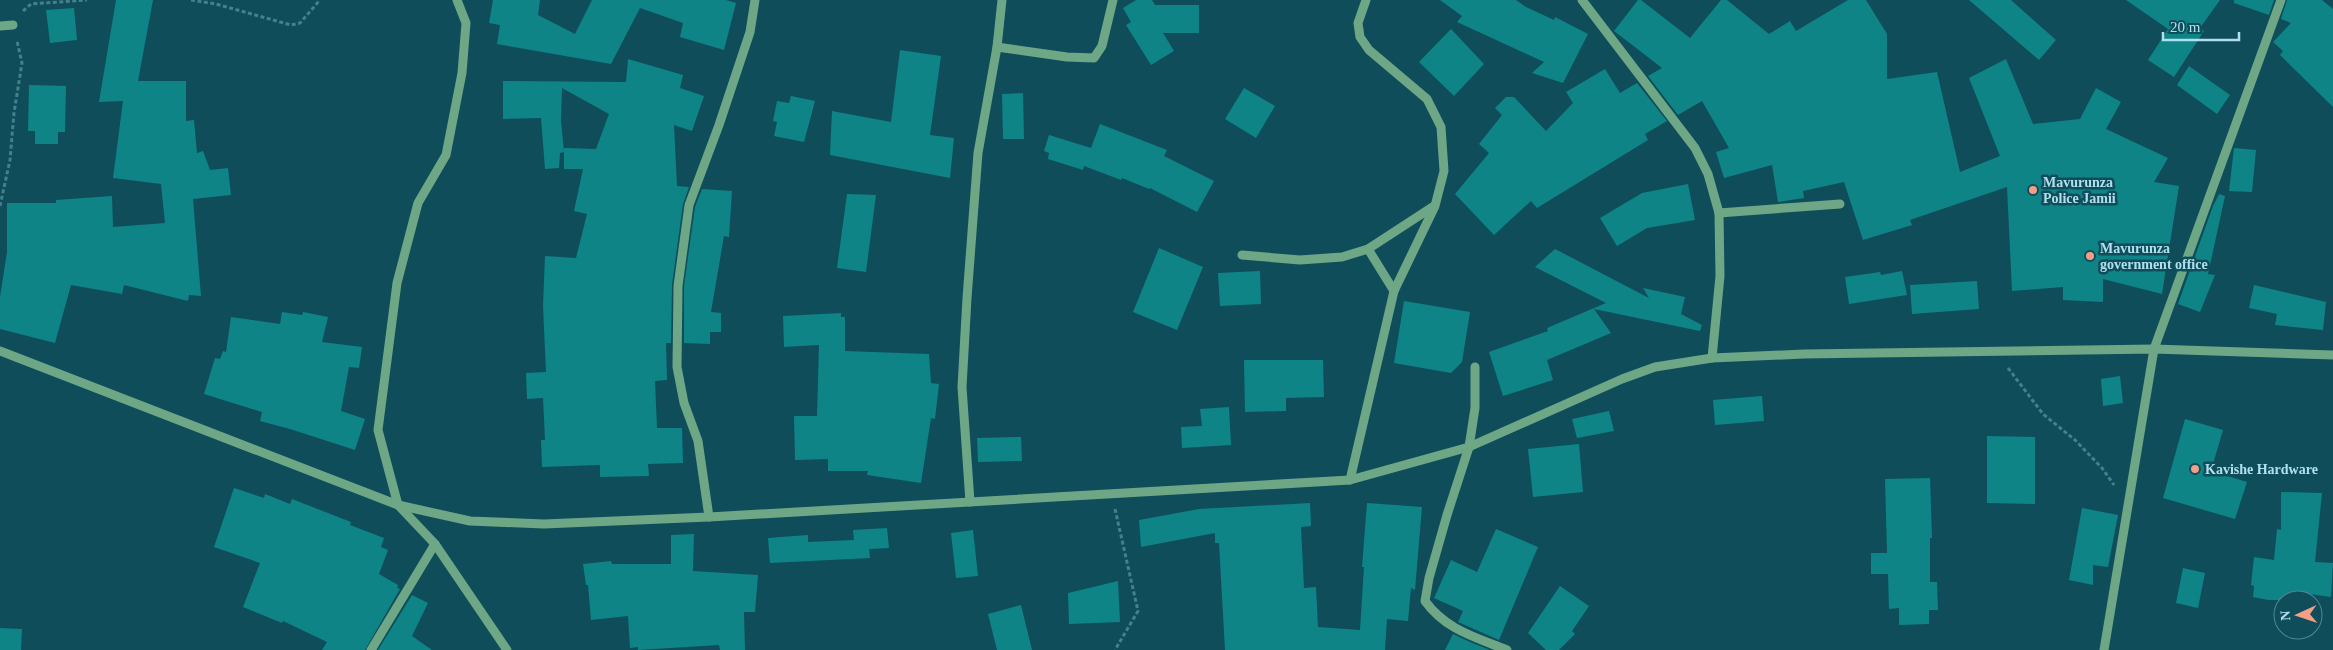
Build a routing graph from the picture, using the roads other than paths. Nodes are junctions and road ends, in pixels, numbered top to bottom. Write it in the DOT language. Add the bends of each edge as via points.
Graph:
graph roads {
  1 [pos="458,0"];
  2 [pos="755,0"];
  3 [pos="1002,0"];
  4 [pos="1113,0"];
  5 [pos="1366,0"];
  6 [pos="1582,0"];
  7 [pos="2280,0"];
  8 [pos="13,25"];
  9 [pos="0,26"];
  10 [pos="997,47"];
  11 [pos="1840,204"];
  12 [pos="1435,206"];
  13 [pos="1719,213"];
  14 [pos="1368,249"];
  15 [pos="1242,255"];
  16 [pos="1394,291"];
  17 [pos="2154,349"];
  18 [pos="0,351"];
  19 [pos="2333,356"];
  20 [pos="1712,358"];
  21 [pos="1474,367"];
  22 [pos="1469,448"];
  23 [pos="1350,480"];
  24 [pos="970,502"];
  25 [pos="398,505"];
  26 [pos="710,518"];
  27 [pos="435,544"];
  28 [pos="371,650"];
  29 [pos="507,650"];
  30 [pos="1507,650"];
  31 [pos="2104,650"];
  1 -- 25 [label="street" via="466,23 462,72 446,154 418,203 397,283 378,430"];
  2 -- 26 [label="street" via="750,32 689,205 678,286 677,367 684,403 698,441"];
  3 -- 10 [label="street"];
  4 -- 10 [label="street" via="1102,46 1094,58"];
  5 -- 12 [label="street" via="1358,23 1360,37 1369,50 1427,99 1441,127 1444,171"];
  6 -- 13 [label="street" via="1696,148 1708,174"];
  7 -- 17 [label="street"];
  8 -- 9 [label="street"];
  10 -- 24 [label="street" via="978,152 967,298 962,387"];
  11 -- 13 [label="street"];
  12 -- 14 [label="street"];
  12 -- 16 [label="street"];
  13 -- 20 [label="street" via="1720,276"];
  14 -- 15 [label="street" via="1342,257 1300,260"];
  14 -- 16 [label="street"];
  16 -- 23 [label="street"];
  17 -- 19 [label="street"];
  17 -- 20 [label="street"];
  17 -- 31 [label="street"];
  18 -- 25 [label="street"];
  20 -- 22 [label="street" via="1655,367 1622,379"];
  21 -- 22 [label="street" via="1474,408"];
  22 -- 23 [label="street"];
  22 -- 30 [label="street" via="1446,514 1425,601 1436,615 1452,626"];
  23 -- 24 [label="street"];
  24 -- 26 [label="street"];
  25 -- 26 [label="street" via="470,521 544,524"];
  25 -- 27 [label="street"];
  27 -- 28 [label="street"];
  27 -- 29 [label="street"];
}
